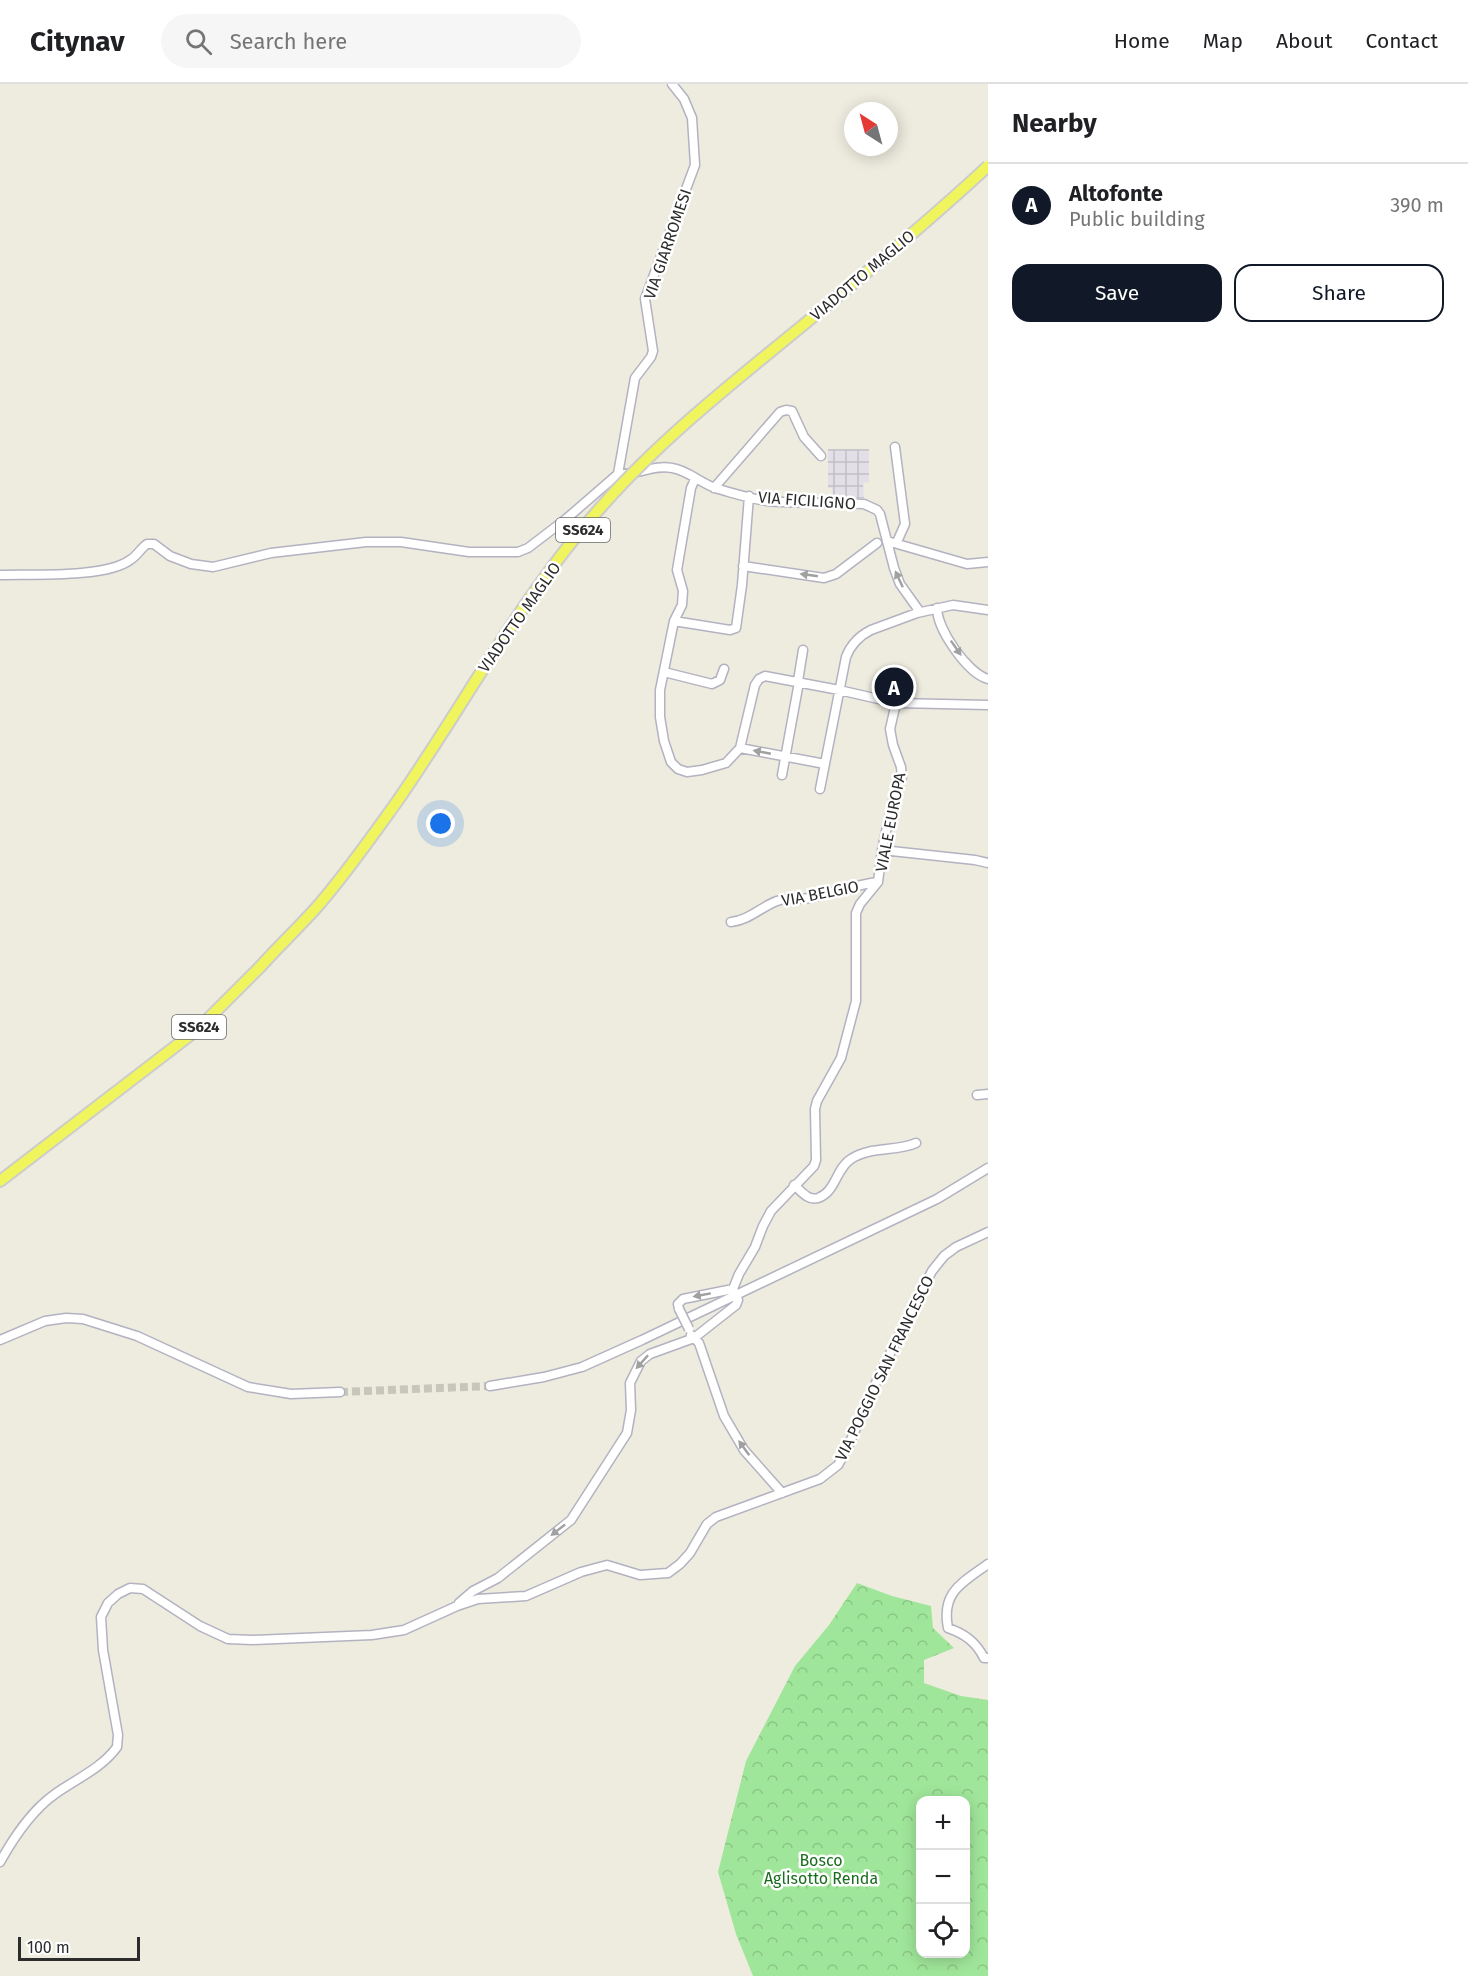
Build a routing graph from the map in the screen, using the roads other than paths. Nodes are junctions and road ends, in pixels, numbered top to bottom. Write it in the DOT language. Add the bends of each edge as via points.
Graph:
graph roads {
  1 [pos="672,84"];
  2 [pos="988,166"];
  3 [pos="895,447"];
  4 [pos="821,456"];
  5 [pos="618,474"];
  6 [pos="695,479"];
  7 [pos="714,488"];
  8 [pos="748,496"];
  9 [pos="886,541"];
  10 [pos="988,562"];
  11 [pos="743,566"];
  12 [pos="0,575"];
  13 [pos="937,608"];
  14 [pos="988,610"];
  15 [pos="920,612"];
  16 [pos="674,621"];
  17 [pos="803,650"];
  18 [pos="724,669"];
  19 [pos="664,672"];
  20 [pos="988,679"];
  21 [pos="798,681"];
  22 [pos="839,690"];
  23 [pos="896,703"];
  24 [pos="988,705"];
  25 [pos="740,748"];
  26 [pos="785,757"];
  27 [pos="825,764"];
  28 [pos="782,775"];
  29 [pos="820,789"];
  30 [pos="882,850"];
  31 [pos="988,864"];
  32 [pos="878,882"];
  33 [pos="731,922"];
  34 [pos="988,1094"];
  35 [pos="977,1095"];
  36 [pos="915,1143"];
  37 [pos="988,1168"];
  38 [pos="0,1181"];
  39 [pos="794,1185"];
  40 [pos="988,1232"];
  41 [pos="735,1293"];
  42 [pos="694,1338"];
  43 [pos="0,1340"];
  44 [pos="490,1386"];
  45 [pos="340,1392"];
  46 [pos="782,1493"];
  47 [pos="988,1564"];
  48 [pos="457,1606"];
  49 [pos="988,1658"];
  50 [pos="0,1862"];
  1 -- 5 [label="street, VIA GIARROMESI" via="692,118 695,165 645,299 652,351 635,378"];
  2 -- 38 [label="main road, VIADOTTO MAGLIO / SS624, bridge" via="690,419 601,507 512,624 396,802 317,907 198,1029"];
  3 -- 9 [label="street" via="905,524"];
  4 -- 7 [label="street" via="804,437 792,411 786,410 780,412"];
  5 -- 6 [label="street, VIA FICILIGNO" via="670,467"];
  5 -- 12 [label="street" via="567,519 518,552 469,552 401,542 366,542 271,553 213,567 191,564 147,544 131,560 116,567 53,575"];
  6 -- 7 [label="street, VIA FICILIGNO"];
  6 -- 16 [label="street" via="677,570 682,605"];
  7 -- 8 [label="street, VIA FICILIGNO"];
  8 -- 9 [label="street, VIA FICILIGNO" via="765,501 864,504 880,514"];
  8 -- 11 [label="street"];
  9 -- 10 [label="street" via="968,564"];
  9 -- 11 [label="street, one-way" via="824,578"];
  15 -- 9 [label="street, one-way" via="900,585"];
  11 -- 16 [label="street" via="734,630"];
  13 -- 14 [label="street" via="953,605"];
  13 -- 15 [label="street"];
  13 -- 20 [label="street, one-way" via="939,625 968,666"];
  15 -- 22 [label="street" via="861,635 846,657"];
  16 -- 19 [label="street"];
  17 -- 21 [label="street"];
  18 -- 19 [label="street" via="720,680 712,684"];
  19 -- 25 [label="street" via="660,717 673,765 681,771 702,770 726,763"];
  21 -- 22 [label="street"];
  21 -- 25 [label="street" via="768,675 759,679"];
  21 -- 26 [label="street"];
  22 -- 23 [label="street"];
  22 -- 27 [label="street"];
  23 -- 24 [label="street"];
  23 -- 30 [label="street, VIALE EUROPA" via="890,729 902,777"];
  26 -- 25 [label="street, one-way"];
  26 -- 27 [label="street"];
  26 -- 28 [label="street"];
  27 -- 29 [label="street"];
  30 -- 31 [label="street"];
  30 -- 32 [label="street, VIALE EUROPA"];
  32 -- 33 [label="street, VIA BELGIO" via="807,898 779,900"];
  32 -- 39 [label="street, VIALE EUROPA" via="856,913 856,1001 841,1058 817,1101 816,1160"];
  34 -- 35 [label="street"];
  36 -- 39 [label="street" via="850,1159 834,1183 816,1199"];
  37 -- 41 [label="street" via="937,1199"];
  39 -- 41 [label="street, VIALE EUROPA" via="771,1211 739,1274"];
  40 -- 46 [label="street, VIA POGGIO SAN FRANCESCO" via="956,1247 932,1270 838,1465 820,1479"];
  41 -- 42 [label="street, VIALE EUROPA" via="735,1305"];
  41 -- 42 [label="street, one-way, bridge" via="683,1299 678,1304"];
  41 -- 44 [label="street" via="582,1366"];
  46 -- 42 [label="street, one-way" via="744,1450 724,1416"];
  42 -- 48 [label="street, VIALE EUROPA, one-way" via="641,1361 630,1383 632,1410 627,1433 571,1520 498,1578 473,1590"];
  43 -- 45 [label="street" via="45,1321 83,1319 137,1336 248,1387 291,1394"];
  46 -- 48 [label="street, VIA POGGIO SAN FRANCESCO" via="716,1517 707,1524 690,1553 668,1573 640,1575 606,1565 526,1596 478,1599"];
  47 -- 49 [label="street" via="950,1596 945,1613 948,1628 962,1633"];
  48 -- 50 [label="street, VIA POGGIO SAN FRANCESCO" via="404,1630 252,1640 218,1635 143,1589 130,1588 118,1594 101,1617 117,1747 38,1808"];
}
